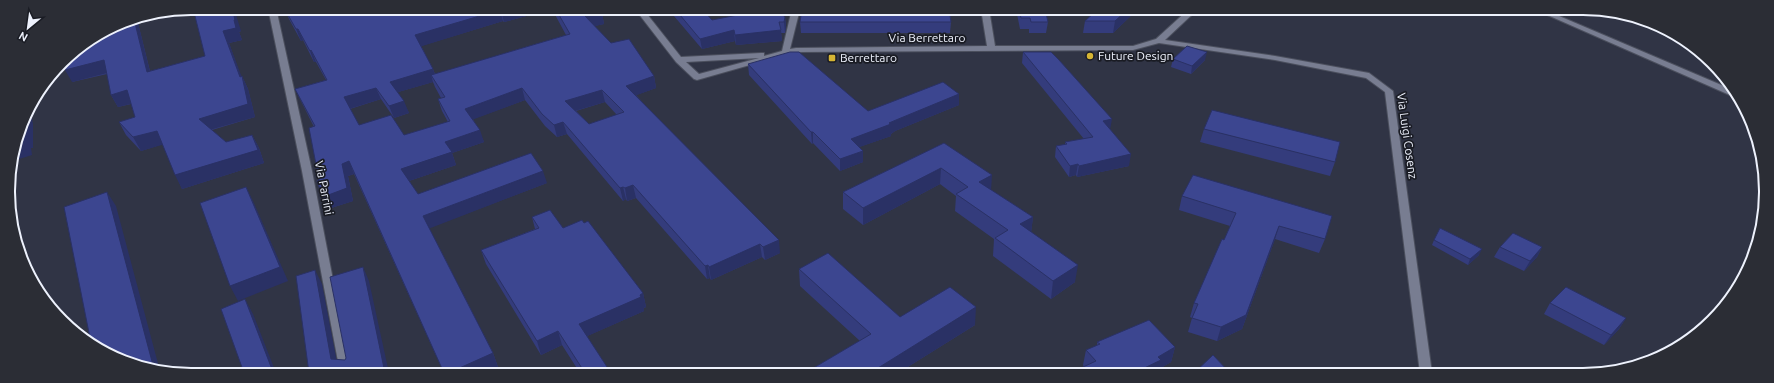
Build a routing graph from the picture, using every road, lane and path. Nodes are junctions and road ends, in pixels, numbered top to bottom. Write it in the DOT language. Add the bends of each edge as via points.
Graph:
graph roads {
  1 [pos="274,15"];
  2 [pos="644,15"];
  3 [pos="793,15"];
  4 [pos="986,15"];
  5 [pos="1187,15"];
  6 [pos="1552,15"];
  7 [pos="1159,41"];
  8 [pos="991,49"];
  9 [pos="785,54"];
  10 [pos="679,60"];
  11 [pos="1728,91"];
  12 [pos="345,368"];
  13 [pos="1425,368"];
  1 -- 12 [label="street, Via Parrini"];
  2 -- 10 [label="street"];
  3 -- 9 [label="street"];
  4 -- 8 [label="street"];
  5 -- 7 [label="street"];
  6 -- 11 [label="street"];
  7 -- 8 [label="street, Via Berrettaro" via="1133,48"];
  7 -- 13 [label="street, Via Luigi Cosenz" via="1275,58 1369,76 1389,91"];
  8 -- 9 [label="street, Via Berrettaro" via="796,50"];
  9 -- 10 [label="street"];
  9 -- 10 [label="street, Via Berrettaro" via="697,77"];
}
